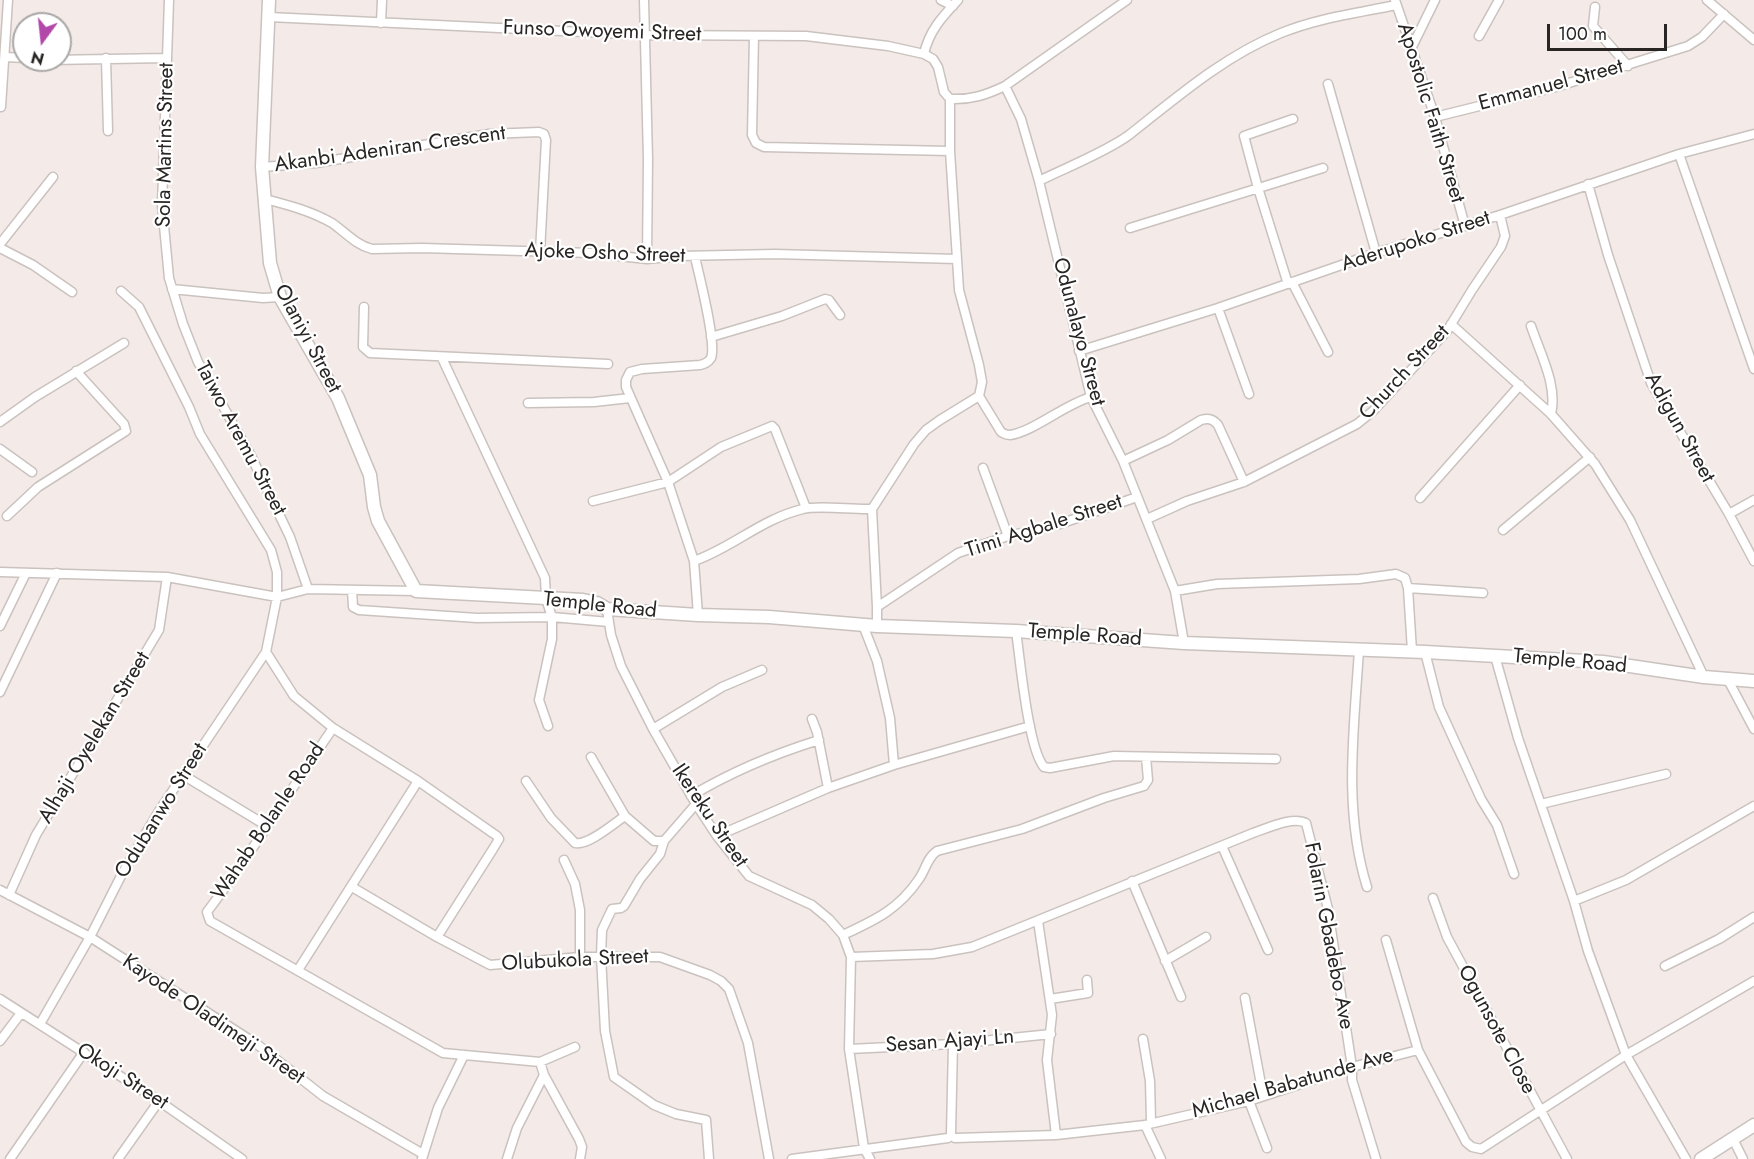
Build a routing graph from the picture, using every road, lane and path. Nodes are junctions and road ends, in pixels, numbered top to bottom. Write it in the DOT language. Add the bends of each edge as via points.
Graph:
graph roads {
  1 [pos="8,0"];
  2 [pos="169,0"];
  3 [pos="269,0"];
  4 [pos="382,0"];
  5 [pos="644,0"];
  6 [pos="941,0"];
  7 [pos="1127,0"];
  8 [pos="1435,0"];
  9 [pos="1499,0"];
  10 [pos="1707,0"];
  11 [pos="956,3"];
  12 [pos="1395,3"];
  13 [pos="1595,7"];
  14 [pos="1724,14"];
  15 [pos="268,17"];
  16 [pos="381,23"];
  17 [pos="646,35"];
  18 [pos="754,36"];
  19 [pos="1479,36"];
  20 [pos="1754,40"];
  21 [pos="1411,49"];
  22 [pos="924,54"];
  23 [pos="6,57"];
  24 [pos="12,57"];
  25 [pos="106,58"];
  26 [pos="167,58"];
  27 [pos="72,59"];
  28 [pos="1628,66"];
  29 [pos="1328,84"];
  30 [pos="1005,86"];
  31 [pos="950,99"];
  32 [pos="1,107"];
  33 [pos="1435,117"];
  34 [pos="1293,119"];
  35 [pos="108,131"];
  36 [pos="1754,134"];
  37 [pos="950,151"];
  38 [pos="1679,154"];
  39 [pos="262,167"];
  40 [pos="1323,168"];
  41 [pos="53,177"];
  42 [pos="1039,181"];
  43 [pos="1588,184"];
  44 [pos="1258,188"];
  45 [pos="265,199"];
  46 [pos="1500,215"];
  47 [pos="1465,226"];
  48 [pos="1130,228"];
  49 [pos="0,246"];
  50 [pos="540,252"];
  51 [pos="1376,253"];
  52 [pos="695,257"];
  53 [pos="647,259"];
  54 [pos="957,259"];
  55 [pos="1290,283"];
  56 [pos="172,289"];
  57 [pos="121,291"];
  58 [pos="72,292"];
  59 [pos="280,297"];
  60 [pos="364,307"];
  61 [pos="1218,308"];
  62 [pos="840,315"];
  63 [pos="1451,324"];
  64 [pos="1531,326"];
  65 [pos="711,337"];
  66 [pos="124,343"];
  67 [pos="1079,351"];
  68 [pos="1328,352"];
  69 [pos="442,358"];
  70 [pos="608,364"];
  71 [pos="1754,369"];
  72 [pos="76,371"];
  73 [pos="1520,385"];
  74 [pos="1249,394"];
  75 [pos="979,396"];
  76 [pos="1091,397"];
  77 [pos="630,398"];
  78 [pos="528,403"];
  79 [pos="1551,414"];
  80 [pos="0,422"];
  81 [pos="0,449"];
  82 [pos="1590,457"];
  83 [pos="1124,461"];
  84 [pos="983,468"];
  85 [pos="32,472"];
  86 [pos="668,482"];
  87 [pos="1244,482"];
  88 [pos="1137,497"];
  89 [pos="1420,498"];
  90 [pos="1754,500"];
  91 [pos="593,501"];
  92 [pos="806,508"];
  93 [pos="872,509"];
  94 [pos="1729,514"];
  95 [pos="7,516"];
  96 [pos="1147,519"];
  97 [pos="1503,530"];
  98 [pos="1008,536"];
  99 [pos="694,561"];
  100 [pos="1754,561"];
  101 [pos="0,572"];
  102 [pos="26,573"];
  103 [pos="57,573"];
  104 [pos="167,577"];
  105 [pos="1408,588"];
  106 [pos="307,589"];
  107 [pos="352,590"];
  108 [pos="416,591"];
  109 [pos="1174,591"];
  110 [pos="1483,592"];
  111 [pos="280,596"];
  112 [pos="546,599"];
  113 [pos="878,607"];
  114 [pos="698,615"];
  115 [pos="608,616"];
  116 [pos="552,617"];
  117 [pos="863,625"];
  118 [pos="0,626"];
  119 [pos="877,626"];
  120 [pos="1016,631"];
  121 [pos="1184,644"];
  122 [pos="1359,650"];
  123 [pos="1418,651"];
  124 [pos="266,652"];
  125 [pos="1495,656"];
  126 [pos="762,670"];
  127 [pos="1704,677"];
  128 [pos="1727,678"];
  129 [pos="1754,681"];
  130 [pos="0,692"];
  131 [pos="812,719"];
  132 [pos="548,726"];
  133 [pos="1030,726"];
  134 [pos="333,728"];
  135 [pos="652,729"];
  136 [pos="1754,729"];
  137 [pos="819,740"];
  138 [pos="591,757"];
  139 [pos="1146,758"];
  140 [pos="1276,759"];
  141 [pos="894,765"];
  142 [pos="1666,774"];
  143 [pos="183,775"];
  144 [pos="418,781"];
  145 [pos="526,781"];
  146 [pos="828,788"];
  147 [pos="694,800"];
  148 [pos="1541,804"];
  149 [pos="1754,806"];
  150 [pos="625,816"];
  151 [pos="267,826"];
  152 [pos="717,836"];
  153 [pos="664,841"];
  154 [pos="1222,846"];
  155 [pos="564,860"];
  156 [pos="1514,874"];
  157 [pos="1132,881"];
  158 [pos="352,887"];
  159 [pos="1366,887"];
  160 [pos="0,890"];
  161 [pos="9,895"];
  162 [pos="1433,898"];
  163 [pos="1574,901"];
  164 [pos="1754,917"];
  165 [pos="1038,921"];
  166 [pos="843,935"];
  167 [pos="90,937"];
  168 [pos="437,937"];
  169 [pos="1206,937"];
  170 [pos="1386,940"];
  171 [pos="1268,950"];
  172 [pos="591,957"];
  173 [pos="850,957"];
  174 [pos="1166,961"];
  175 [pos="1665,966"];
  176 [pos="298,970"];
  177 [pos="1087,980"];
  178 [pos="1754,981"];
  179 [pos="1181,997"];
  180 [pos="1245,998"];
  181 [pos="0,999"];
  182 [pos="1050,999"];
  183 [pos="21,1013"];
  184 [pos="40,1024"];
  185 [pos="1051,1034"];
  186 [pos="1143,1039"];
  187 [pos="0,1041"];
  188 [pos="953,1044"];
  189 [pos="575,1047"];
  190 [pos="849,1049"];
  191 [pos="1418,1050"];
  192 [pos="84,1052"];
  193 [pos="464,1055"];
  194 [pos="1626,1055"];
  195 [pos="540,1062"];
  196 [pos="1352,1067"];
  197 [pos="544,1075"];
  198 [pos="1263,1095"];
  199 [pos="159,1101"];
  200 [pos="1250,1101"];
  201 [pos="1540,1112"];
  202 [pos="1148,1123"];
  203 [pos="1754,1125"];
  204 [pos="1056,1135"];
  205 [pos="951,1136"];
  206 [pos="1733,1139"];
  207 [pos="864,1148"];
  208 [pos="1267,1148"];
  209 [pos="423,1156"];
  210 [pos="10,1159"];
  211 [pos="118,1159"];
  212 [pos="242,1159"];
  213 [pos="507,1159"];
  214 [pos="580,1159"];
  215 [pos="709,1159"];
  216 [pos="769,1159"];
  217 [pos="792,1159"];
  218 [pos="870,1159"];
  219 [pos="1161,1159"];
  220 [pos="1376,1159"];
  221 [pos="1567,1159"];
  222 [pos="1686,1159"];
  223 [pos="1701,1159"];
  224 [pos="1743,1159"];
  1 -- 23 [label="street"];
  2 -- 26 [label="street, Sola Martins Street"];
  3 -- 15 [label="street, Olaniyi Street"];
  4 -- 16 [label="street"];
  5 -- 17 [label="street"];
  6 -- 11 [label="street"];
  7 -- 30 [label="street"];
  8 -- 21 [label="street"];
  9 -- 19 [label="street"];
  10 -- 14 [label="street"];
  11 -- 22 [label="street" via="933,28"];
  12 -- 21 [label="street, Apostolic Faith Street"];
  12 -- 42 [label="street" via="1280,33 1233,58 1127,136"];
  13 -- 28 [label="street" via="1593,26"];
  14 -- 20 [label="street"];
  14 -- 28 [label="street, Emmanuel Street" via="1688,46"];
  15 -- 16 [label="street, Funso Owoyemi Street"];
  15 -- 39 [label="street, Olaniyi Street"];
  16 -- 17 [label="street, Funso Owoyemi Street"];
  17 -- 18 [label="street, Funso Owoyemi Street"];
  17 -- 53 [label="street"];
  18 -- 22 [label="street, Funso Owoyemi Street" via="817,38"];
  18 -- 37 [label="street" via="752,135 756,143 764,147"];
  21 -- 33 [label="street, Apostolic Faith Street"];
  22 -- 31 [label="street, Funso Owoyemi Street" via="938,67 944,92"];
  23 -- 24 [label="street"];
  23 -- 32 [label="street"];
  25 -- 26 [label="street"];
  25 -- 27 [label="street"];
  25 -- 35 [label="street"];
  26 -- 56 [label="street, Sola Martins Street" via="162,205"];
  28 -- 33 [label="street, Emmanuel Street"];
  29 -- 51 [label="street"];
  30 -- 31 [label="street" via="969,100"];
  30 -- 42 [label="street, Odunalayo Street" via="1021,119"];
  31 -- 37 [label="street"];
  33 -- 47 [label="street, Apostolic Faith Street"];
  34 -- 44 [label="street" via="1244,136"];
  36 -- 38 [label="street, Aderupoko Street"];
  37 -- 54 [label="street"];
  38 -- 43 [label="street, Aderupoko Street"];
  38 -- 71 [label="street"];
  39 -- 45 [label="street, Olaniyi Street"];
  39 -- 50 [label="street, Akanbi Adeniran Crescent" via="316,163 489,134 539,132 546,140"];
  40 -- 44 [label="street"];
  41 -- 49 [label="street"];
  42 -- 67 [label="street, Odunalayo Street"];
  43 -- 46 [label="street, Aderupoko Street"];
  43 -- 94 [label="street, Adigun Street" via="1651,383"];
  44 -- 48 [label="street"];
  44 -- 55 [label="street"];
  45 -- 50 [label="street, Ajoke Osho Street" via="308,211 364,248"];
  45 -- 59 [label="street, Olaniyi Street" via="270,263"];
  46 -- 47 [label="street, Aderupoko Street"];
  46 -- 63 [label="street, Church Street" via="1505,236 1501,247"];
  47 -- 51 [label="street, Aderupoko Street"];
  49 -- 58 [label="street"];
  50 -- 53 [label="street, Ajoke Osho Street"];
  51 -- 55 [label="street, Aderupoko Street"];
  52 -- 53 [label="street, Ajoke Osho Street"];
  52 -- 54 [label="street, Ajoke Osho Street" via="775,254"];
  52 -- 65 [label="street"];
  54 -- 75 [label="street" via="959,290 982,382"];
  55 -- 61 [label="street, Aderupoko Street"];
  55 -- 68 [label="street"];
  56 -- 59 [label="street"];
  56 -- 106 [label="street, Taiwo Aremu Street" via="198,362 250,454 290,537"];
  57 -- 111 [label="street, Odubanwo Street" via="139,307 200,434 271,550"];
  59 -- 108 [label="street, Olaniyi Street" via="338,398 370,475 378,521"];
  60 -- 69 [label="street" via="365,350"];
  61 -- 67 [label="street, Aderupoko Street"];
  61 -- 74 [label="street"];
  62 -- 65 [label="street" via="825,299"];
  63 -- 73 [label="street"];
  63 -- 87 [label="street, Church Street" via="1358,424"];
  64 -- 79 [label="street" via="1553,390"];
  65 -- 77 [label="street" via="712,357 707,363 630,372 626,380"];
  66 -- 72 [label="street"];
  67 -- 76 [label="street, Odunalayo Street"];
  69 -- 70 [label="street"];
  69 -- 112 [label="street" via="545,578"];
  72 -- 80 [label="street"];
  72 -- 95 [label="street" via="126,431 38,488"];
  73 -- 79 [label="street"];
  73 -- 89 [label="street"];
  75 -- 76 [label="street" via="1001,432 1011,435"];
  75 -- 93 [label="street" via="926,430"];
  76 -- 83 [label="street, Odunalayo Street"];
  77 -- 78 [label="street"];
  77 -- 86 [label="street"];
  79 -- 82 [label="street"];
  81 -- 85 [label="street"];
  82 -- 97 [label="street"];
  82 -- 127 [label="street" via="1630,520"];
  83 -- 87 [label="street" via="1208,419 1218,425"];
  83 -- 88 [label="street, Odunalayo Street"];
  84 -- 98 [label="street"];
  86 -- 91 [label="street"];
  86 -- 92 [label="street" via="721,447 772,426"];
  86 -- 99 [label="street"];
  87 -- 96 [label="street, Church Street"];
  88 -- 96 [label="street, Odunalayo Street"];
  88 -- 98 [label="street, Timi Agbale Street" via="1057,525"];
  90 -- 94 [label="street"];
  92 -- 93 [label="street"];
  92 -- 99 [label="street" via="762,525"];
  93 -- 113 [label="street"];
  94 -- 100 [label="street, Adigun Street"];
  96 -- 109 [label="street, Odunalayo Street"];
  98 -- 113 [label="street, Timi Agbale Street" via="958,553"];
  99 -- 114 [label="street"];
  101 -- 102 [label="street"];
  102 -- 103 [label="street"];
  102 -- 118 [label="street"];
  103 -- 104 [label="street"];
  103 -- 130 [label="street"];
  104 -- 111 [label="street"];
  104 -- 161 [label="street, Alhaji Oyelekan Street" via="159,630 36,836"];
  105 -- 109 [label="street" via="1405,578 1396,574 1217,584"];
  105 -- 110 [label="street"];
  105 -- 123 [label="street"];
  106 -- 107 [label="street"];
  106 -- 111 [label="street"];
  107 -- 108 [label="street"];
  107 -- 116 [label="street" via="353,607 359,610 477,618"];
  108 -- 112 [label="street, Temple Road"];
  109 -- 121 [label="street, Odunalayo Street"];
  111 -- 124 [label="street, Odubanwo Street"];
  112 -- 115 [label="street, Temple Road" via="597,603"];
  112 -- 116 [label="street"];
  113 -- 119 [label="street"];
  114 -- 115 [label="street, Temple Road"];
  114 -- 117 [label="street, Temple Road"];
  115 -- 116 [label="street"];
  115 -- 135 [label="street, Ikereku Street" via="621,666"];
  116 -- 132 [label="street" via="552,639 539,700"];
  117 -- 119 [label="street, Temple Road"];
  117 -- 141 [label="street" via="877,661 890,718"];
  119 -- 120 [label="street, Temple Road"];
  120 -- 121 [label="street, Temple Road"];
  120 -- 133 [label="street"];
  121 -- 122 [label="street, Temple Road"];
  122 -- 123 [label="street, Temple Road"];
  122 -- 159 [label="street" via="1352,807"];
  123 -- 125 [label="street, Temple Road"];
  123 -- 156 [label="street" via="1439,707 1497,825"];
  124 -- 134 [label="street" via="294,696"];
  124 -- 143 [label="street, Odubanwo Street"];
  125 -- 127 [label="street, Temple Road" via="1603,662"];
  125 -- 148 [label="street"];
  126 -- 135 [label="street" via="722,687"];
  127 -- 128 [label="street, Temple Road"];
  128 -- 129 [label="street, Temple Road"];
  128 -- 136 [label="street"];
  131 -- 137 [label="street"];
  133 -- 139 [label="street" via="1044,767 1114,756"];
  133 -- 141 [label="street"];
  134 -- 144 [label="street"];
  134 -- 151 [label="street, Wahab Bolanle Road"];
  135 -- 147 [label="street, Ikereku Street"];
  137 -- 146 [label="street"];
  137 -- 147 [label="street" via="717,780"];
  138 -- 150 [label="street"];
  139 -- 140 [label="street"];
  139 -- 166 [label="street" via="1148,780 1144,786 1023,829 937,851 931,855 921,877 892,910"];
  141 -- 146 [label="street"];
  142 -- 148 [label="street"];
  143 -- 151 [label="street"];
  143 -- 167 [label="street, Odubanwo Street" via="123,872"];
  144 -- 158 [label="street"];
  144 -- 168 [label="street" via="499,839"];
  145 -- 150 [label="street" via="574,843 584,843"];
  146 -- 152 [label="street"];
  147 -- 152 [label="street, Ikereku Street"];
  147 -- 153 [label="street"];
  148 -- 163 [label="street"];
  149 -- 163 [label="street" via="1626,880"];
  150 -- 153 [label="street" via="654,841"];
  151 -- 176 [label="street, Wahab Bolanle Road" via="207,916 256,949"];
  152 -- 166 [label="street, Ikereku Street" via="749,876 812,905"];
  153 -- 172 [label="street" via="660,854 624,906 612,909"];
  154 -- 157 [label="street"];
  154 -- 171 [label="street"];
  154 -- 196 [label="street, Folarin Gbadebo Ave" via="1294,820 1306,823 1328,909"];
  155 -- 172 [label="street" via="575,884"];
  157 -- 165 [label="street"];
  157 -- 174 [label="street"];
  158 -- 168 [label="street"];
  158 -- 176 [label="street"];
  160 -- 161 [label="street, Kayode Oladimeji Street"];
  161 -- 167 [label="street, Kayode Oladimeji Street"];
  162 -- 201 [label="street, Ogunsote Close" via="1447,937"];
  163 -- 194 [label="street"];
  164 -- 175 [label="street"];
  165 -- 173 [label="street" via="972,947 933,954"];
  165 -- 182 [label="street"];
  166 -- 173 [label="street, Ikereku Street"];
  167 -- 184 [label="street, Odubanwo Street"];
  167 -- 209 [label="street, Kayode Oladimeji Street" via="258,1045 323,1096"];
  168 -- 172 [label="street, Olubukola Street" via="490,965"];
  169 -- 174 [label="street"];
  170 -- 191 [label="street"];
  172 -- 215 [label="street" via="614,1077 654,1105 706,1120"];
  172 -- 216 [label="street, Olubukola Street" via="660,957 710,975 729,989 748,1043"];
  173 -- 190 [label="street, Ikereku Street"];
  174 -- 179 [label="street"];
  176 -- 193 [label="street" via="443,1053"];
  177 -- 182 [label="street" via="1088,993"];
  178 -- 194 [label="street"];
  180 -- 198 [label="street"];
  181 -- 183 [label="street, Okoji Street"];
  182 -- 185 [label="street"];
  183 -- 184 [label="street, Okoji Street"];
  183 -- 187 [label="street"];
  184 -- 192 [label="street, Okoji Street"];
  185 -- 188 [label="street, Sesan Ajayi Ln"];
  185 -- 204 [label="street" via="1047,1060"];
  186 -- 202 [label="street" via="1150,1081"];
  188 -- 190 [label="street, Sesan Ajayi Ln"];
  188 -- 205 [label="street"];
  189 -- 195 [label="street"];
  190 -- 207 [label="street, Ikereku Street"];
  191 -- 196 [label="street, Michael Babatunde Ave"];
  191 -- 201 [label="street" via="1472,1147 1481,1149"];
  192 -- 199 [label="street, Okoji Street"];
  192 -- 210 [label="street"];
  193 -- 195 [label="street"];
  193 -- 209 [label="street" via="438,1108"];
  194 -- 201 [label="street"];
  194 -- 222 [label="street"];
  195 -- 197 [label="street"];
  196 -- 198 [label="street, Michael Babatunde Ave"];
  196 -- 220 [label="street, Folarin Gbadebo Ave" via="1352,1080"];
  197 -- 213 [label="street" via="517,1128"];
  197 -- 214 [label="street" via="579,1139"];
  198 -- 200 [label="street, Michael Babatunde Ave"];
  199 -- 211 [label="street"];
  199 -- 212 [label="street, Okoji Street"];
  200 -- 202 [label="street, Michael Babatunde Ave"];
  200 -- 208 [label="street"];
  201 -- 221 [label="street, Ogunsote Close"];
  202 -- 204 [label="street, Michael Babatunde Ave"];
  202 -- 219 [label="street"];
  203 -- 206 [label="street"];
  204 -- 205 [label="street, Michael Babatunde Ave"];
  205 -- 207 [label="street, Michael Babatunde Ave"];
  206 -- 223 [label="street"];
  206 -- 224 [label="street"];
  207 -- 217 [label="street, Michael Babatunde Ave"];
  207 -- 218 [label="street, Ikereku Street"];
}
